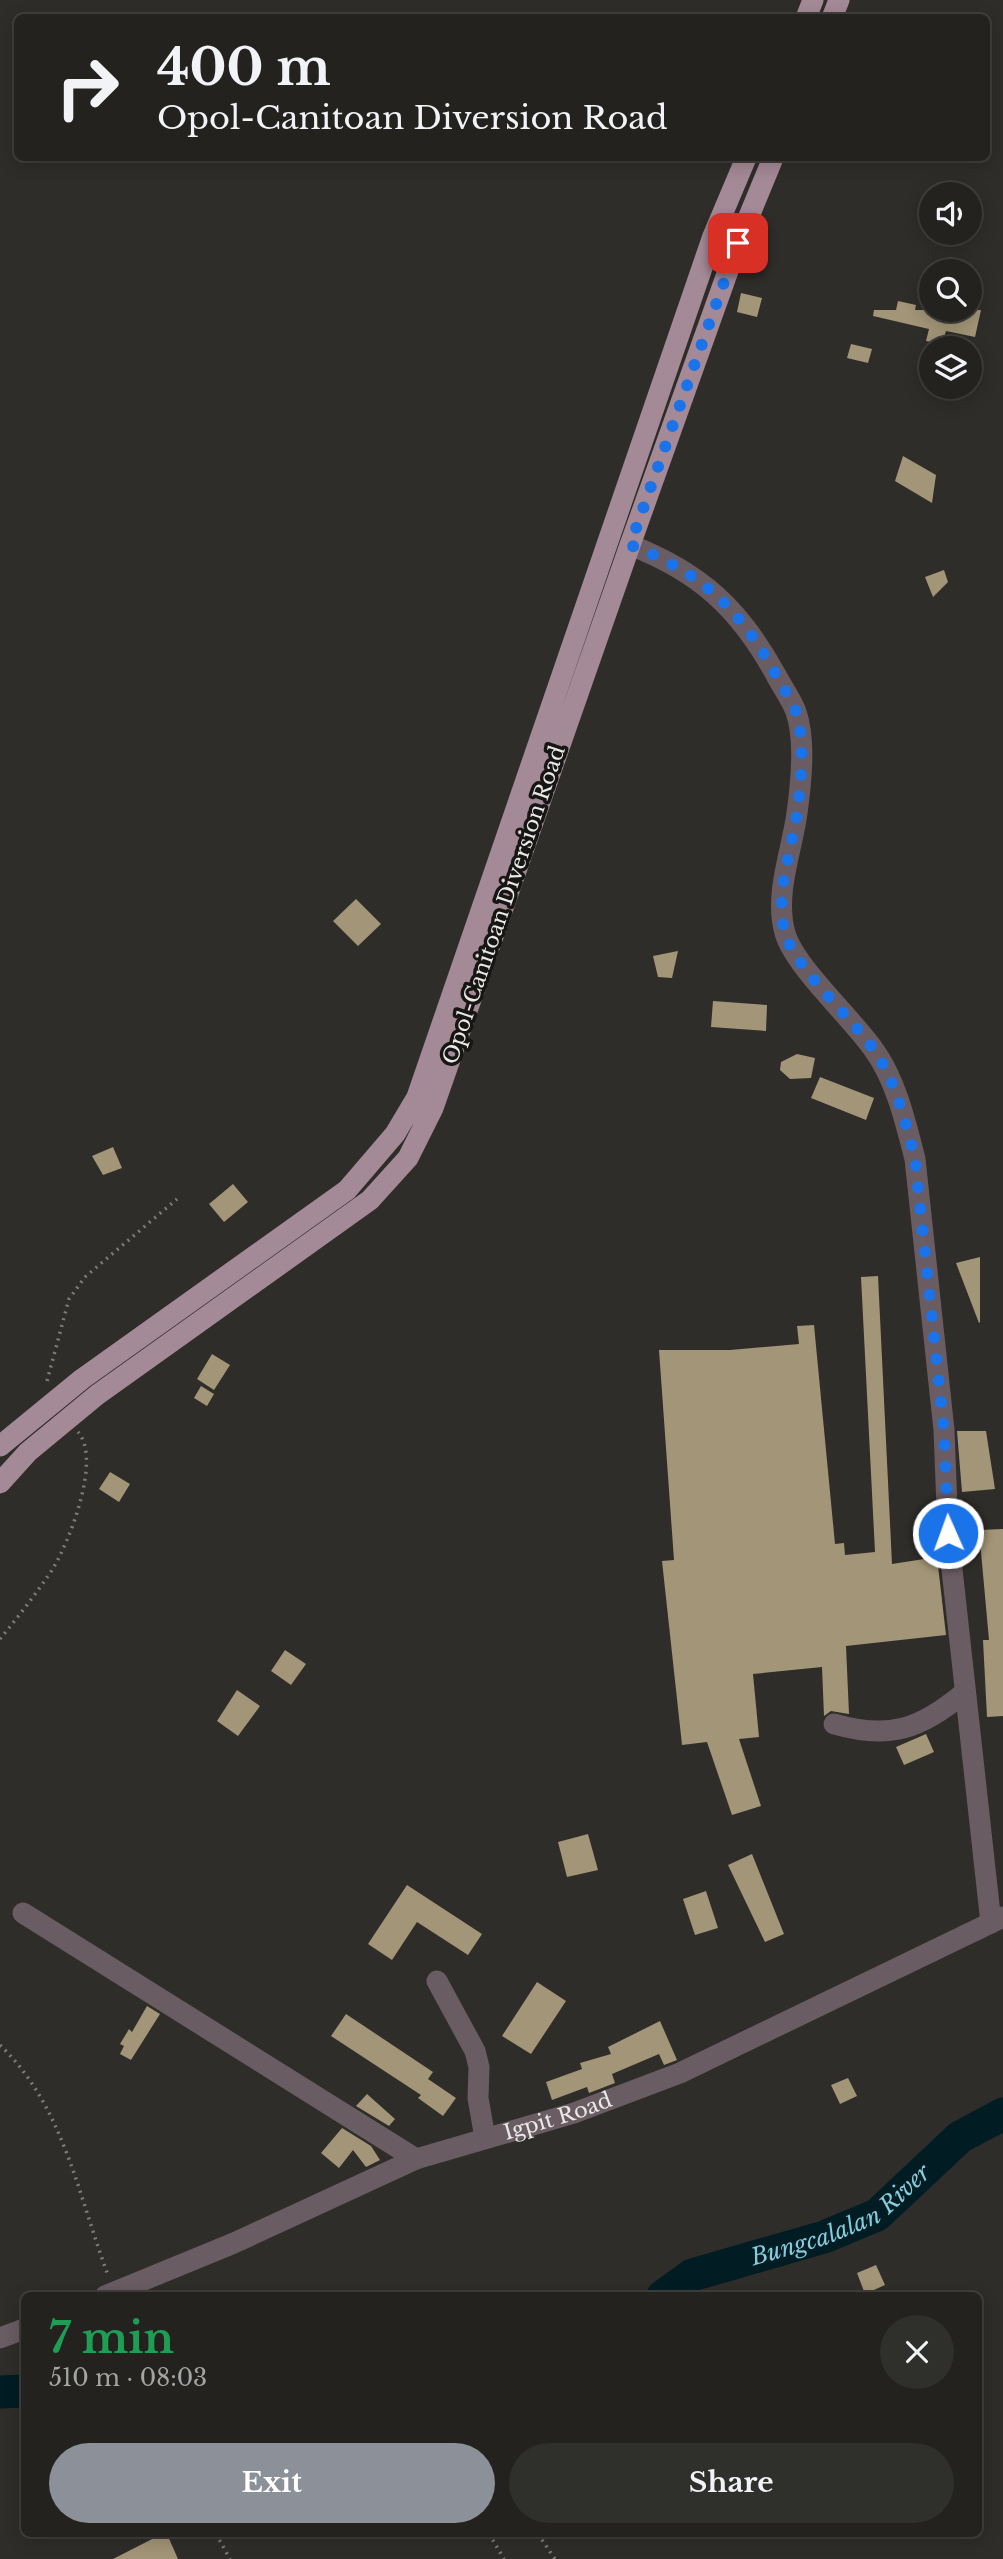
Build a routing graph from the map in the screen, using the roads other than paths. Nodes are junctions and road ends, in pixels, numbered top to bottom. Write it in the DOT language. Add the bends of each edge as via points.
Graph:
graph roads {
  1 [pos="745,161"];
  2 [pos="772,161"];
  3 [pos="630,545"];
  4 [pos="0,1447"];
  5 [pos="0,1483"];
  6 [pos="965,1692"];
  7 [pos="834,1724"];
  8 [pos="23,1913"];
  9 [pos="997,1920"];
  10 [pos="437,1981"];
  11 [pos="485,2138"];
  12 [pos="416,2159"];
  13 [pos="115,2292"];
  14 [pos="21,2330"];
  15 [pos="0,2338"];
  1 -- 4 [label="main road, Opol-Canitoan Diversion Road" via="713,236 416,1097 395,1134 347,1190 50,1404"];
  2 -- 3 [label="main road, Opol-Canitoan Diversion Road"];
  3 -- 5 [label="main road, Opol-Canitoan Diversion Road" via="433,1108 408,1158 370,1200 66,1419"];
  3 -- 6 [label="street" via="683,569 735,612 797,713 802,774 781,899 785,934 801,964 876,1053 915,1159 944,1430 948,1533"];
  6 -- 7 [label="street" via="900,1731 884,1733"];
  6 -- 9 [label="street"];
  8 -- 12 [label="street"];
  9 -- 11 [label="street, Igpit Road" via="680,2073 574,2113"];
  10 -- 11 [label="street" via="477,2059"];
  11 -- 12 [label="street, Igpit Road"];
  12 -- 13 [label="street, Igpit Road"];
  14 -- 15 [label="street"];
}
